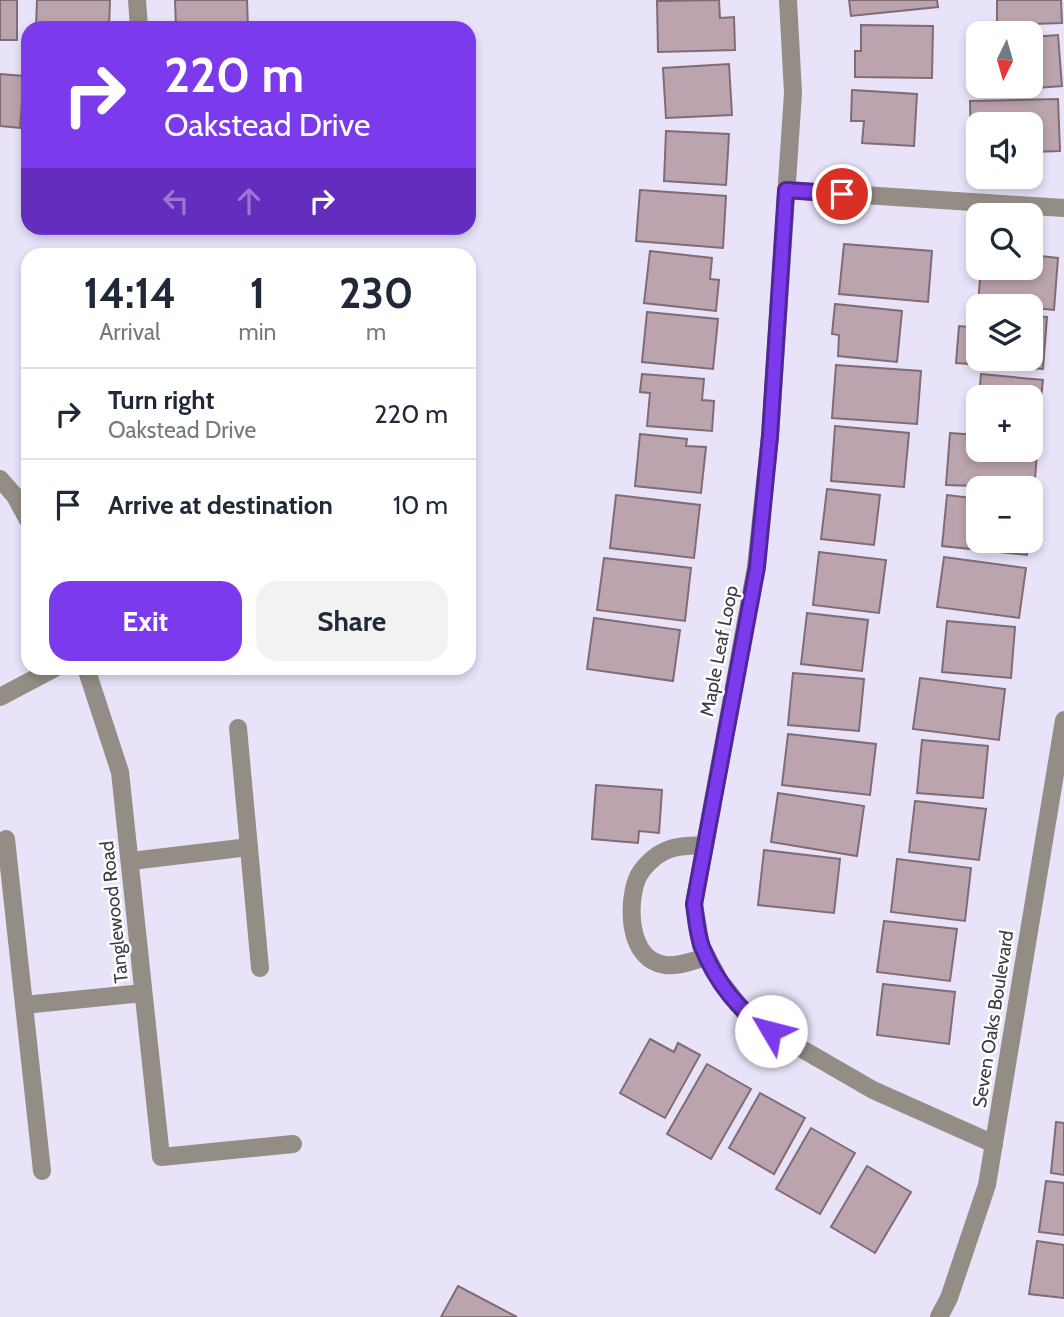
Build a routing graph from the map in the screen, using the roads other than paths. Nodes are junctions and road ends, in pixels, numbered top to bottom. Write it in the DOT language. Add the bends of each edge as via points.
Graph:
graph roads {
  1 [pos="137,0"];
  2 [pos="788,0"];
  3 [pos="138,21"];
  4 [pos="786,190"];
  5 [pos="1064,208"];
  6 [pos="0,479"];
  7 [pos="21,507"];
  8 [pos="42,675"];
  9 [pos="88,675"];
  10 [pos="0,697"];
  11 [pos="1064,720"];
  12 [pos="238,728"];
  13 [pos="6,839"];
  14 [pos="705,845"];
  15 [pos="248,847"];
  16 [pos="131,861"];
  17 [pos="707,957"];
  18 [pos="260,968"];
  19 [pos="143,993"];
  20 [pos="24,1005"];
  21 [pos="293,1144"];
  22 [pos="994,1144"];
  23 [pos="42,1171"];
  24 [pos="939,1317"];
  1 -- 3 [label="street"];
  2 -- 4 [label="street, Maple Leaf Loop" via="793,93"];
  4 -- 5 [label="street"];
  4 -- 14 [label="street, Maple Leaf Loop" via="757,567"];
  6 -- 7 [label="street"];
  8 -- 10 [label="street"];
  9 -- 16 [label="street, Tanglewood Road" via="120,772"];
  11 -- 22 [label="street, Seven Oaks Boulevard"];
  12 -- 15 [label="street"];
  13 -- 20 [label="street"];
  14 -- 17 [label="street, Maple Leaf Loop" via="694,904"];
  14 -- 17 [label="street" via="677,847 651,861 638,876 631,910 636,938 652,961 667,966"];
  15 -- 16 [label="street"];
  15 -- 18 [label="street"];
  16 -- 19 [label="street, Tanglewood Road"];
  17 -- 22 [label="street, Maple Leaf Loop" via="750,1019 873,1090"];
  19 -- 20 [label="street"];
  19 -- 21 [label="street, Tanglewood Road" via="161,1157"];
  20 -- 23 [label="street"];
  22 -- 24 [label="street, Seven Oaks Boulevard" via="987,1185"];
}
